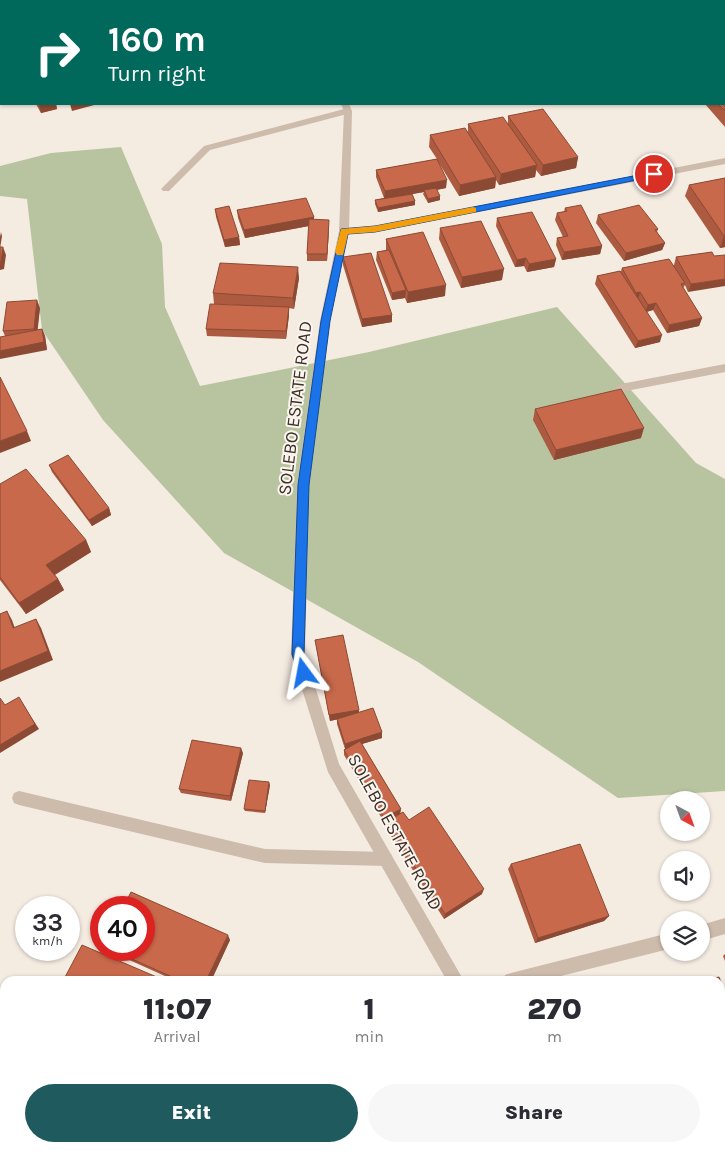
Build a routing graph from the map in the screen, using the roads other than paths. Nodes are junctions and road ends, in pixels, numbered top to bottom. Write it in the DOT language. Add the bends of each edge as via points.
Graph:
graph roads {
  1 [pos="347,107"];
  2 [pos="725,161"];
  3 [pos="166,189"];
  4 [pos="344,232"];
  5 [pos="725,368"];
  6 [pos="621,388"];
  7 [pos="19,798"];
  8 [pos="386,859"];
  9 [pos="725,926"];
  10 [pos="710,930"];
  11 [pos="660,943"];
  12 [pos="453,976"];
  13 [pos="531,976"];
  1 -- 3 [label="street" via="207,148"];
  1 -- 4 [label="street, SOLEBO ESTATE ROAD"];
  2 -- 4 [label="street" via="375,229"];
  4 -- 8 [label="street, SOLEBO ESTATE ROAD" via="325,321 303,485 298,654 332,767"];
  5 -- 6 [label="street"];
  7 -- 8 [label="street" via="265,856"];
  8 -- 12 [label="street, SOLEBO ESTATE ROAD"];
  9 -- 10 [label="street"];
  11 -- 13 [label="street"];
}
